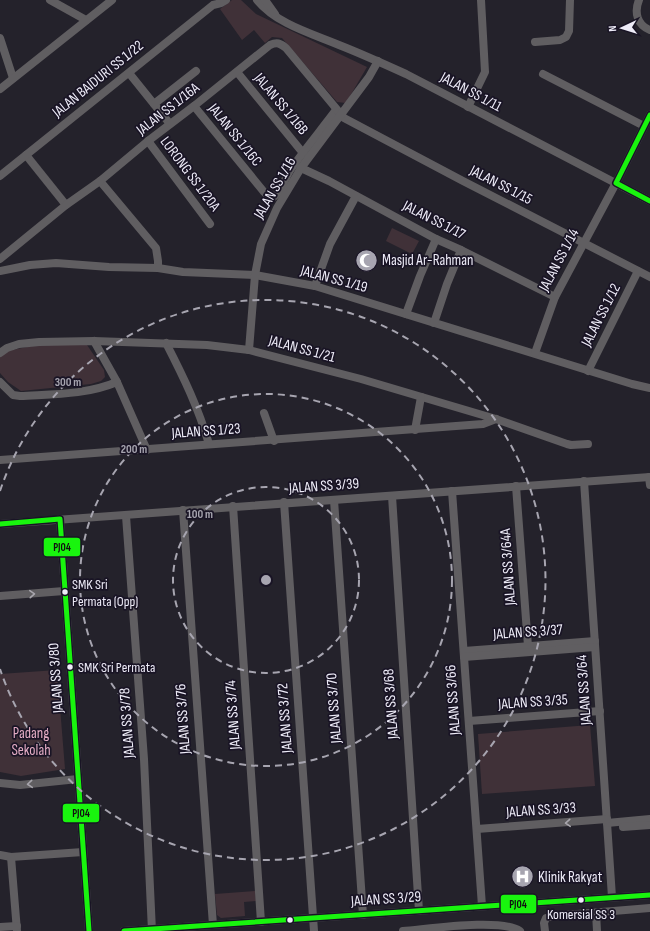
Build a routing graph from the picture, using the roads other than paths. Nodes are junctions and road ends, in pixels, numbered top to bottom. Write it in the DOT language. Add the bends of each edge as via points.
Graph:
graph roads {
  1 [pos="50,0"];
  2 [pos="112,0"];
  3 [pos="226,0"];
  4 [pos="481,0"];
  5 [pos="570,0"];
  6 [pos="639,0"];
  7 [pos="259,1"];
  8 [pos="214,2"];
  9 [pos="86,20"];
  10 [pos="650,30"];
  11 [pos="0,38"];
  12 [pos="535,42"];
  13 [pos="378,61"];
  14 [pos="196,71"];
  15 [pos="237,72"];
  16 [pos="129,73"];
  17 [pos="543,74"];
  18 [pos="13,78"];
  19 [pos="0,89"];
  20 [pos="154,104"];
  21 [pos="194,106"];
  22 [pos="468,107"];
  23 [pos="338,113"];
  24 [pos="650,115"];
  25 [pos="170,124"];
  26 [pos="644,126"];
  27 [pos="148,141"];
  28 [pos="303,153"];
  29 [pos="26,155"];
  30 [pos="301,168"];
  31 [pos="0,176"];
  32 [pos="100,181"];
  33 [pos="616,183"];
  34 [pos="356,196"];
  35 [pos="271,197"];
  36 [pos="650,201"];
  37 [pos="66,205"];
  38 [pos="210,224"];
  39 [pos="436,239"];
  40 [pos="583,244"];
  41 [pos="461,250"];
  42 [pos="0,259"];
  43 [pos="158,268"];
  44 [pos="0,271"];
  45 [pos="638,271"];
  46 [pos="255,275"];
  47 [pos="650,277"];
  48 [pos="315,286"];
  49 [pos="555,297"];
  50 [pos="406,314"];
  51 [pos="434,323"];
  52 [pos="94,341"];
  53 [pos="166,344"];
  54 [pos="249,350"];
  55 [pos="0,353"];
  56 [pos="535,353"];
  57 [pos="588,371"];
  58 [pos="0,382"];
  59 [pos="117,382"];
  60 [pos="650,388"];
  61 [pos="421,396"];
  62 [pos="264,413"];
  63 [pos="496,419"];
  64 [pos="415,430"];
  65 [pos="274,441"];
  66 [pos="209,444"];
  67 [pos="588,444"];
  68 [pos="147,450"];
  69 [pos="0,460"];
  70 [pos="650,479"];
  71 [pos="584,481"];
  72 [pos="516,486"];
  73 [pos="452,491"];
  74 [pos="392,496"];
  75 [pos="334,500"];
  76 [pos="284,502"];
  77 [pos="233,506"];
  78 [pos="183,510"];
  79 [pos="126,516"];
  80 [pos="60,518"];
  81 [pos="0,524"];
  82 [pos="64,591"];
  83 [pos="0,596"];
  84 [pos="595,644"];
  85 [pos="528,646"];
  86 [pos="464,654"];
  87 [pos="600,714"];
  88 [pos="469,724"];
  89 [pos="78,779"];
  90 [pos="0,783"];
  91 [pos="650,819"];
  92 [pos="607,823"];
  93 [pos="650,825"];
  94 [pos="477,829"];
  95 [pos="83,852"];
  96 [pos="0,855"];
  97 [pos="11,857"];
  98 [pos="650,895"];
  99 [pos="612,897"];
  100 [pos="482,906"];
  101 [pos="650,908"];
  102 [pos="419,911"];
  103 [pos="596,913"];
  104 [pos="363,914"];
  105 [pos="313,918"];
  106 [pos="261,922"];
  107 [pos="213,925"];
  108 [pos="0,927"];
  109 [pos="494,928"];
  110 [pos="17,929"];
  111 [pos="152,930"];
  112 [pos="432,930"];
  113 [pos="89,931"];
  114 [pos="124,931"];
  115 [pos="314,931"];
  116 [pos="403,931"];
  117 [pos="520,931"];
  118 [pos="545,931"];
  119 [pos="597,931"];
  1 -- 9 [label="street"];
  2 -- 9 [label="street"];
  3 -- 8 [label="street, JALAN BAIDURI SS 1/22" via="221,3"];
  4 -- 22 [label="street" via="485,72"];
  5 -- 12 [label="street" via="569,31 566,37 560,40"];
  6 -- 10 [label="street" via="637,16 640,24"];
  7 -- 13 [label="street, JALAN SS 1/11" via="268,12 286,23"];
  8 -- 16 [label="street, JALAN BAIDURI SS 1/22"];
  9 -- 18 [label="street"];
  11 -- 18 [label="street"];
  13 -- 22 [label="street, JALAN SS 1/11"];
  13 -- 23 [label="street, JALAN SS 1/16" via="369,77"];
  14 -- 20 [label="street"];
  15 -- 21 [label="street, JALAN SS 1/16A"];
  15 -- 23 [label="street, JALAN SS 1/16A" via="274,43 279,43 286,48"];
  15 -- 28 [label="street, JALAN SS 1/16B"];
  16 -- 20 [label="street"];
  16 -- 29 [label="street, JALAN BAIDURI SS 1/22"];
  17 -- 26 [label="street"];
  18 -- 19 [label="street"];
  20 -- 25 [label="street"];
  21 -- 25 [label="street, JALAN SS 1/16A"];
  21 -- 35 [label="street, JALAN SS 1/16C" via="264,192"];
  22 -- 33 [label="street, JALAN SS 1/11"];
  23 -- 28 [label="street, JALAN SS 1/16"];
  23 -- 30 [label="street, JALAN SS 1/16"];
  23 -- 40 [label="street, JALAN SS 1/15"];
  24 -- 26 [label="street, JALAN SS 1/14"];
  25 -- 27 [label="street, JALAN SS 1/16A"];
  26 -- 33 [label="street, JALAN SS 1/14"];
  27 -- 32 [label="street, JALAN SS 1/16A"];
  27 -- 38 [label="street, LORONG SS 1/20A"];
  28 -- 35 [label="street, JALAN SS 1/16" via="278,192"];
  29 -- 31 [label="street, JALAN BAIDURI SS 1/22"];
  29 -- 37 [label="street"];
  30 -- 34 [label="street, JALAN SS 1/17"];
  30 -- 46 [label="street, JALAN SS 1/16" via="276,208 261,244"];
  32 -- 37 [label="street, JALAN SS 1/16A"];
  32 -- 43 [label="street" via="156,248"];
  33 -- 36 [label="street, JALAN SS 1/11"];
  33 -- 40 [label="street, JALAN SS 1/14"];
  34 -- 39 [label="street, JALAN SS 1/17"];
  34 -- 48 [label="street" via="330,244"];
  37 -- 42 [label="street, JALAN SS 1/16A"];
  39 -- 41 [label="street, JALAN SS 1/17"];
  39 -- 50 [label="street"];
  40 -- 45 [label="street, JALAN SS 1/15"];
  40 -- 49 [label="street, JALAN SS 1/14"];
  41 -- 49 [label="street, JALAN SS 1/17"];
  41 -- 51 [label="street"];
  43 -- 44 [label="street, JALAN SS 1/19" via="56,262"];
  43 -- 46 [label="street, JALAN SS 1/19" via="183,272"];
  45 -- 47 [label="street, JALAN SS 1/15"];
  45 -- 57 [label="street, JALAN SS 1/12"];
  46 -- 48 [label="street, JALAN SS 1/19"];
  46 -- 54 [label="street, JALAN SS 1/16"];
  48 -- 50 [label="street, JALAN SS 1/19"];
  49 -- 56 [label="street, JALAN SS 1/14"];
  50 -- 51 [label="street, JALAN SS 1/19"];
  51 -- 56 [label="street, JALAN SS 1/19"];
  52 -- 53 [label="street, JALAN SS 1/21"];
  52 -- 55 [label="street, JALAN SS 1/21" via="38,342 13,346"];
  52 -- 59 [label="street"];
  53 -- 54 [label="street, JALAN SS 1/21"];
  53 -- 66 [label="street" via="197,406"];
  54 -- 61 [label="street, JALAN SS 1/21"];
  56 -- 57 [label="street, JALAN SS 1/19"];
  57 -- 60 [label="street, JALAN SS 1/19"];
  58 -- 59 [label="street" via="13,395 20,396 87,392"];
  59 -- 68 [label="street"];
  61 -- 63 [label="street, JALAN SS 1/21"];
  61 -- 64 [label="street"];
  62 -- 65 [label="street"];
  63 -- 64 [label="street, JALAN SS 1/23" via="483,424"];
  63 -- 67 [label="street, JALAN SS 1/21" via="567,444"];
  64 -- 65 [label="street, JALAN SS 1/23"];
  65 -- 66 [label="street, JALAN SS 1/23"];
  66 -- 68 [label="street, JALAN SS 1/23"];
  68 -- 69 [label="street, JALAN SS 1/23"];
  70 -- 71 [label="street, JALAN SS 3/39"];
  71 -- 72 [label="street, JALAN SS 3/39"];
  71 -- 84 [label="street, JALAN SS 3/64"];
  72 -- 73 [label="street, JALAN SS 3/39"];
  72 -- 85 [label="street, JALAN SS 3/64A"];
  73 -- 74 [label="street, JALAN SS 3/39"];
  73 -- 86 [label="street, JALAN SS 3/66"];
  74 -- 75 [label="street, JALAN SS 3/39"];
  74 -- 102 [label="street, JALAN SS 3/68"];
  75 -- 76 [label="street, JALAN SS 3/39"];
  75 -- 104 [label="street, JALAN SS 3/70"];
  76 -- 77 [label="street, JALAN SS 3/39"];
  76 -- 105 [label="street, JALAN SS 3/72"];
  77 -- 78 [label="street, JALAN SS 3/39"];
  77 -- 106 [label="street, JALAN SS 3/74"];
  78 -- 79 [label="street, JALAN SS 3/39"];
  78 -- 107 [label="street, JALAN SS 3/76"];
  79 -- 80 [label="street, JALAN SS 3/39"];
  79 -- 111 [label="street, JALAN SS 3/78" via="144,759"];
  80 -- 81 [label="street, JALAN SS 3/39"];
  80 -- 82 [label="street, JALAN SS 3/80"];
  83 -- 82 [label="street, one-way"];
  82 -- 89 [label="street, JALAN SS 3/80"];
  84 -- 85 [label="street, JALAN SS 3/37"];
  84 -- 86 [label="street, JALAN SS 3/37"];
  84 -- 87 [label="street, JALAN SS 3/64"];
  85 -- 86 [label="street, JALAN SS 3/37"];
  86 -- 88 [label="street, JALAN SS 3/66"];
  87 -- 88 [label="street, JALAN SS 3/35"];
  87 -- 92 [label="street, JALAN SS 3/64"];
  88 -- 94 [label="street, JALAN SS 3/66"];
  89 -- 90 [label="street, one-way" via="20,785"];
  89 -- 95 [label="street, JALAN SS 3/80"];
  91 -- 92 [label="street"];
  92 -- 93 [label="street"];
  92 -- 94 [label="street, JALAN SS 3/33, one-way"];
  92 -- 99 [label="street, JALAN SS 3/64"];
  94 -- 100 [label="street, JALAN SS 3/66"];
  95 -- 97 [label="street"];
  95 -- 113 [label="street, JALAN SS 3/80"];
  96 -- 97 [label="street"];
  97 -- 110 [label="street"];
  98 -- 99 [label="street, JALAN SS 3/29"];
  99 -- 100 [label="street, JALAN SS 3/29"];
  100 -- 102 [label="street, JALAN SS 3/29"];
  101 -- 103 [label="street"];
  102 -- 104 [label="street, JALAN SS 3/29"];
  103 -- 118 [label="street" via="546,918"];
  103 -- 119 [label="street"];
  104 -- 105 [label="street, JALAN SS 3/29"];
  105 -- 106 [label="street, JALAN SS 3/29"];
  105 -- 115 [label="street, JALAN SS 3/72"];
  106 -- 107 [label="street, JALAN SS 3/29"];
  107 -- 111 [label="street, JALAN SS 3/29"];
  108 -- 110 [label="street"];
  109 -- 112 [label="street"];
  109 -- 117 [label="street" via="514,927"];
  111 -- 114 [label="street, JALAN SS 3/29"];
  112 -- 116 [label="street"];
}
